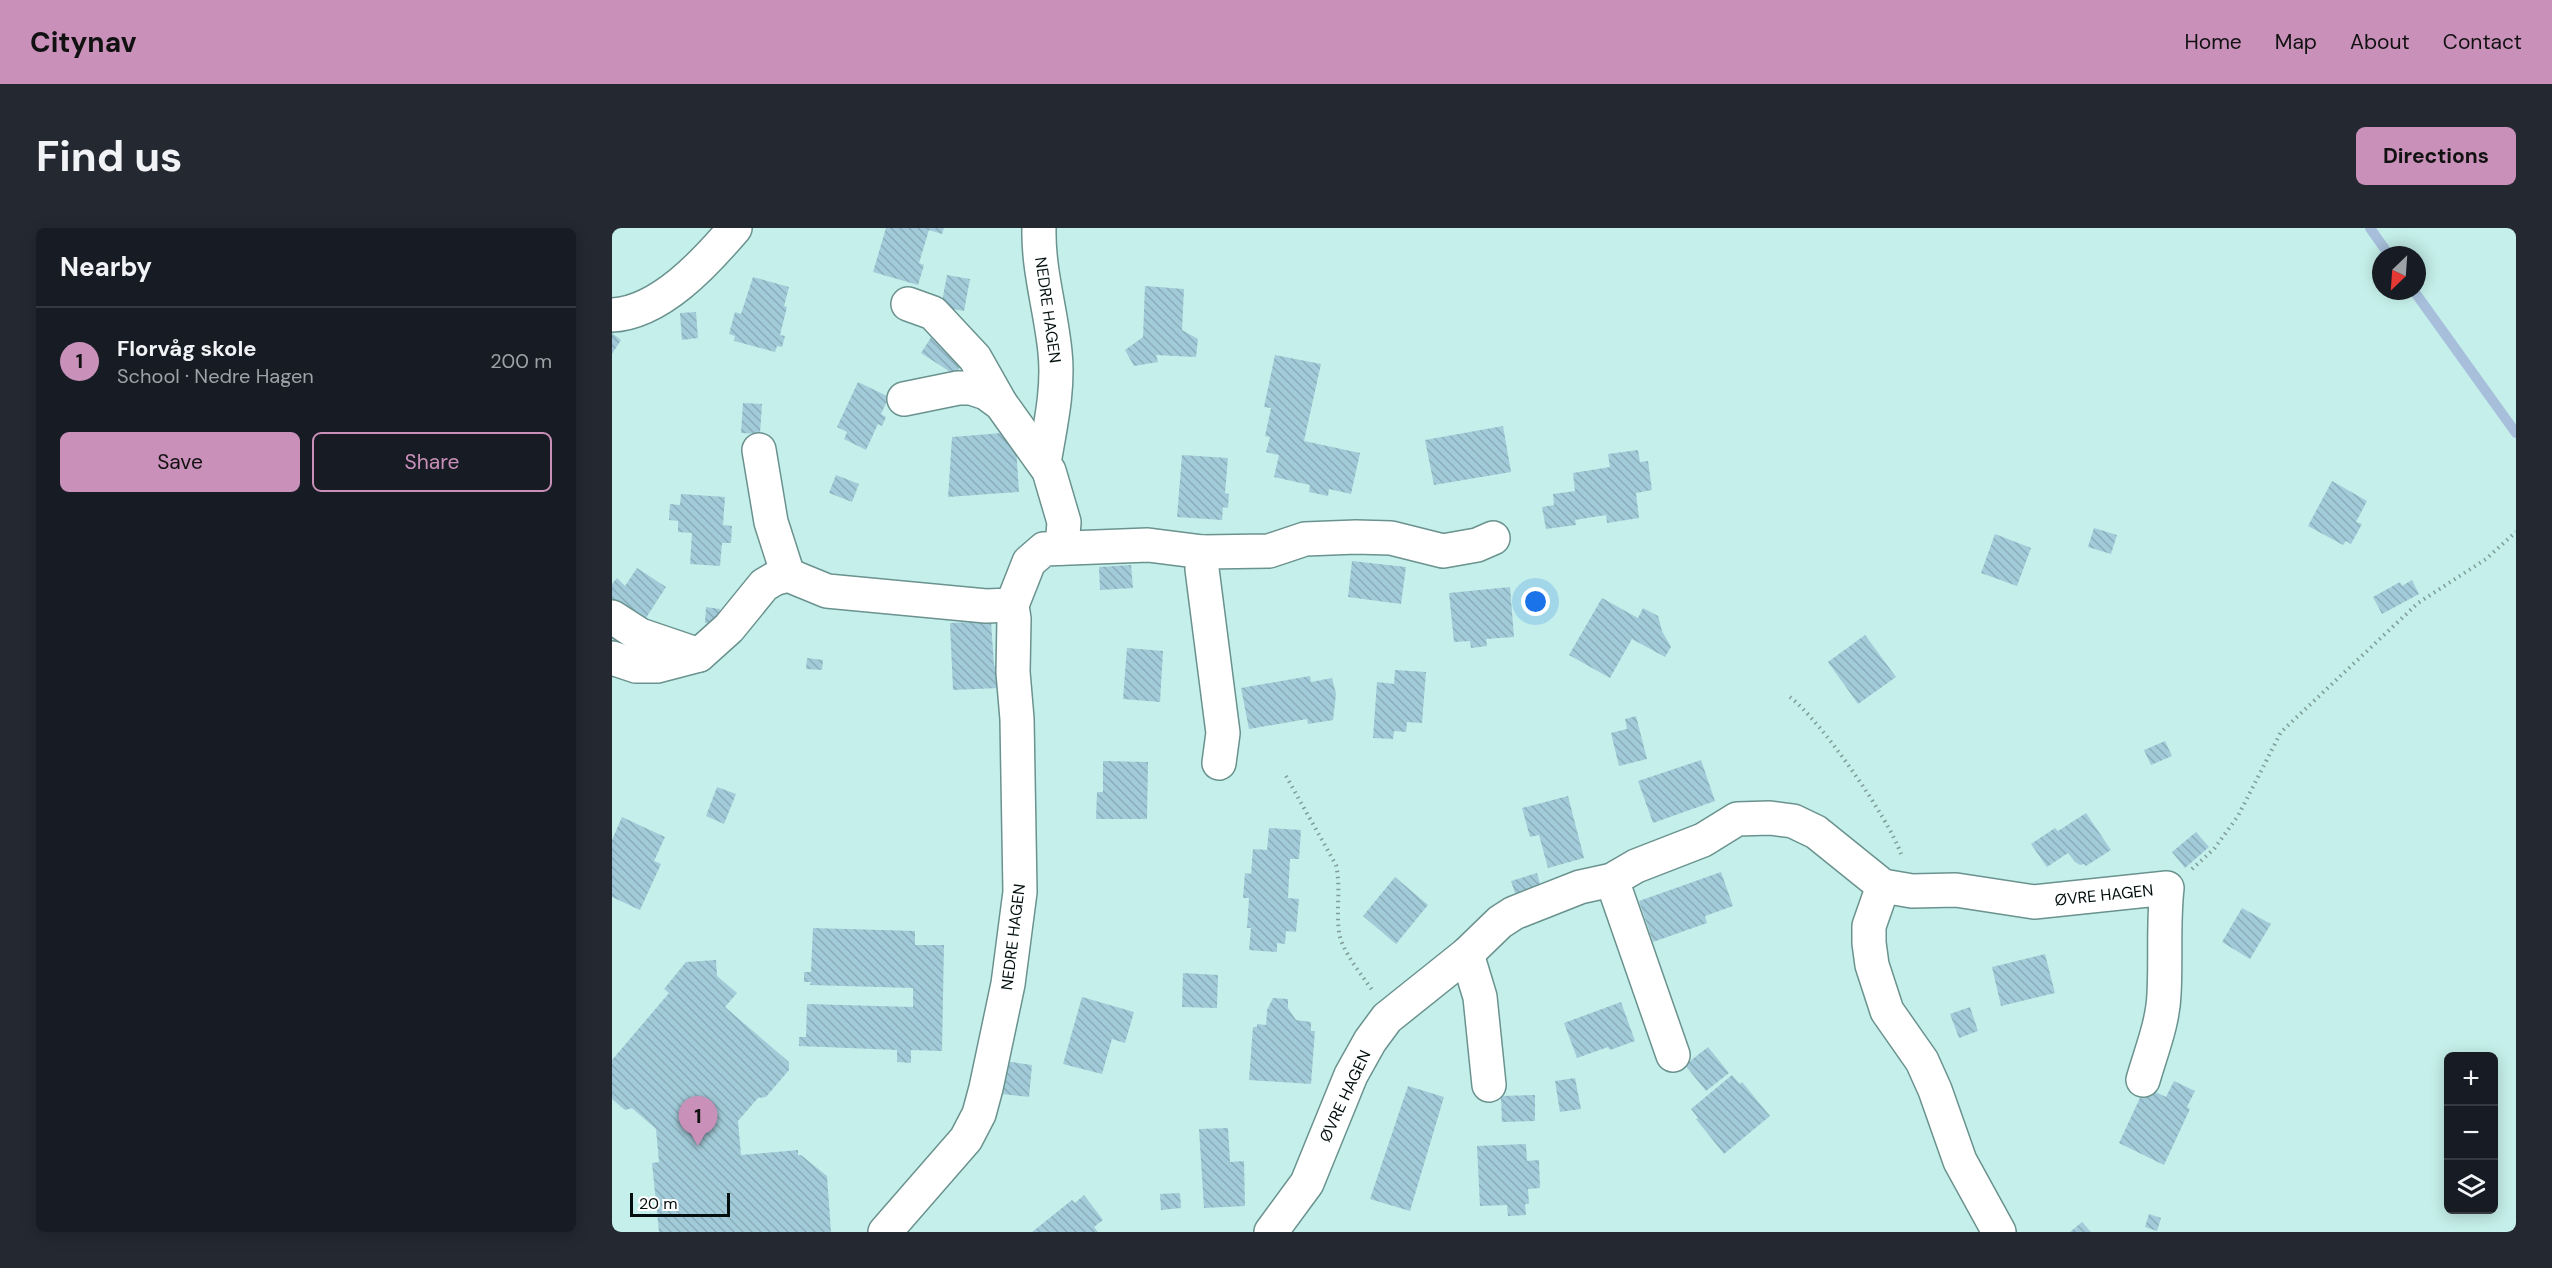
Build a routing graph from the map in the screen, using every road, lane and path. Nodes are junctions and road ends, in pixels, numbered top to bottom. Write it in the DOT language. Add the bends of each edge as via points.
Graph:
graph roads {
  1 [pos="735,228"];
  2 [pos="1039,228"];
  3 [pos="908,304"];
  4 [pos="612,315"];
  5 [pos="904,399"];
  6 [pos="1001,404"];
  7 [pos="759,450"];
  8 [pos="1044,463"];
  9 [pos="2516,532"];
  10 [pos="1493,538"];
  11 [pos="1062,548"];
  12 [pos="1203,552"];
  13 [pos="788,575"];
  14 [pos="1012,605"];
  15 [pos="612,617"];
  16 [pos="699,656"];
  17 [pos="612,658"];
  18 [pos="1790,697"];
  19 [pos="1219,763"];
  20 [pos="1286,776"];
  21 [pos="1903,858"];
  22 [pos="1612,880"];
  23 [pos="1883,886"];
  24 [pos="2167,888"];
  25 [pos="1467,954"];
  26 [pos="1390,1015"];
  27 [pos="1673,1055"];
  28 [pos="2143,1080"];
  29 [pos="1489,1084"];
  30 [pos="885,1232"];
  31 [pos="1271,1232"];
  32 [pos="1999,1232"];
  1 -- 4 [label="street" via="683,282 651,303 629,313"];
  2 -- 8 [label="street, NEDRE HAGEN" via="1042,286 1056,376"];
  3 -- 6 [label="street, NEDRE HAGEN" via="933,313 968,350"];
  5 -- 6 [label="street, NEDRE HAGEN" via="971,388"];
  6 -- 8 [label="street, NEDRE HAGEN"];
  7 -- 13 [label="street" via="771,522"];
  8 -- 11 [label="street, NEDRE HAGEN" via="1064,522"];
  9 -- 24 [label="path" via="2486,559 2418,603 2281,732 2238,816 2214,849"];
  10 -- 12 [label="street, NEDRE HAGEN" via="1477,545 1443,550 1391,538 1356,537 1305,539 1269,551"];
  11 -- 12 [label="street, NEDRE HAGEN" via="1148,545"];
  11 -- 14 [label="street, NEDRE HAGEN" via="1044,549 1029,562"];
  12 -- 19 [label="street" via="1223,733"];
  13 -- 14 [label="street" via="827,591"];
  13 -- 16 [label="street" via="764,585 729,628"];
  14 -- 30 [label="street, NEDRE HAGEN" via="1020,892 1008,984 979,1114 949,1161"];
  15 -- 16 [label="street" via="640,635"];
  16 -- 17 [label="street" via="657,666 636,666"];
  18 -- 21 [label="path" via="1802,706 1855,776"];
  20 -- 26 [label="path" via="1336,864 1339,934 1352,961"];
  22 -- 23 [label="street, ØVRE HAGEN" via="1636,866 1703,840 1737,819 1770,818 1793,821 1816,832"];
  22 -- 25 [label="street, ØVRE HAGEN" via="1514,913"];
  22 -- 27 [label="street"];
  23 -- 24 [label="street, ØVRE HAGEN" via="1912,891 1956,890 2034,902"];
  23 -- 32 [label="street" via="1869,926 1869,943 1887,1011 1922,1061 1960,1161"];
  24 -- 28 [label="street, ØVRE HAGEN" via="2164,996"];
  25 -- 26 [label="street, ØVRE HAGEN"];
  25 -- 29 [label="street" via="1480,996"];
  26 -- 31 [label="street, ØVRE HAGEN" via="1351,1075 1307,1184"];
}
